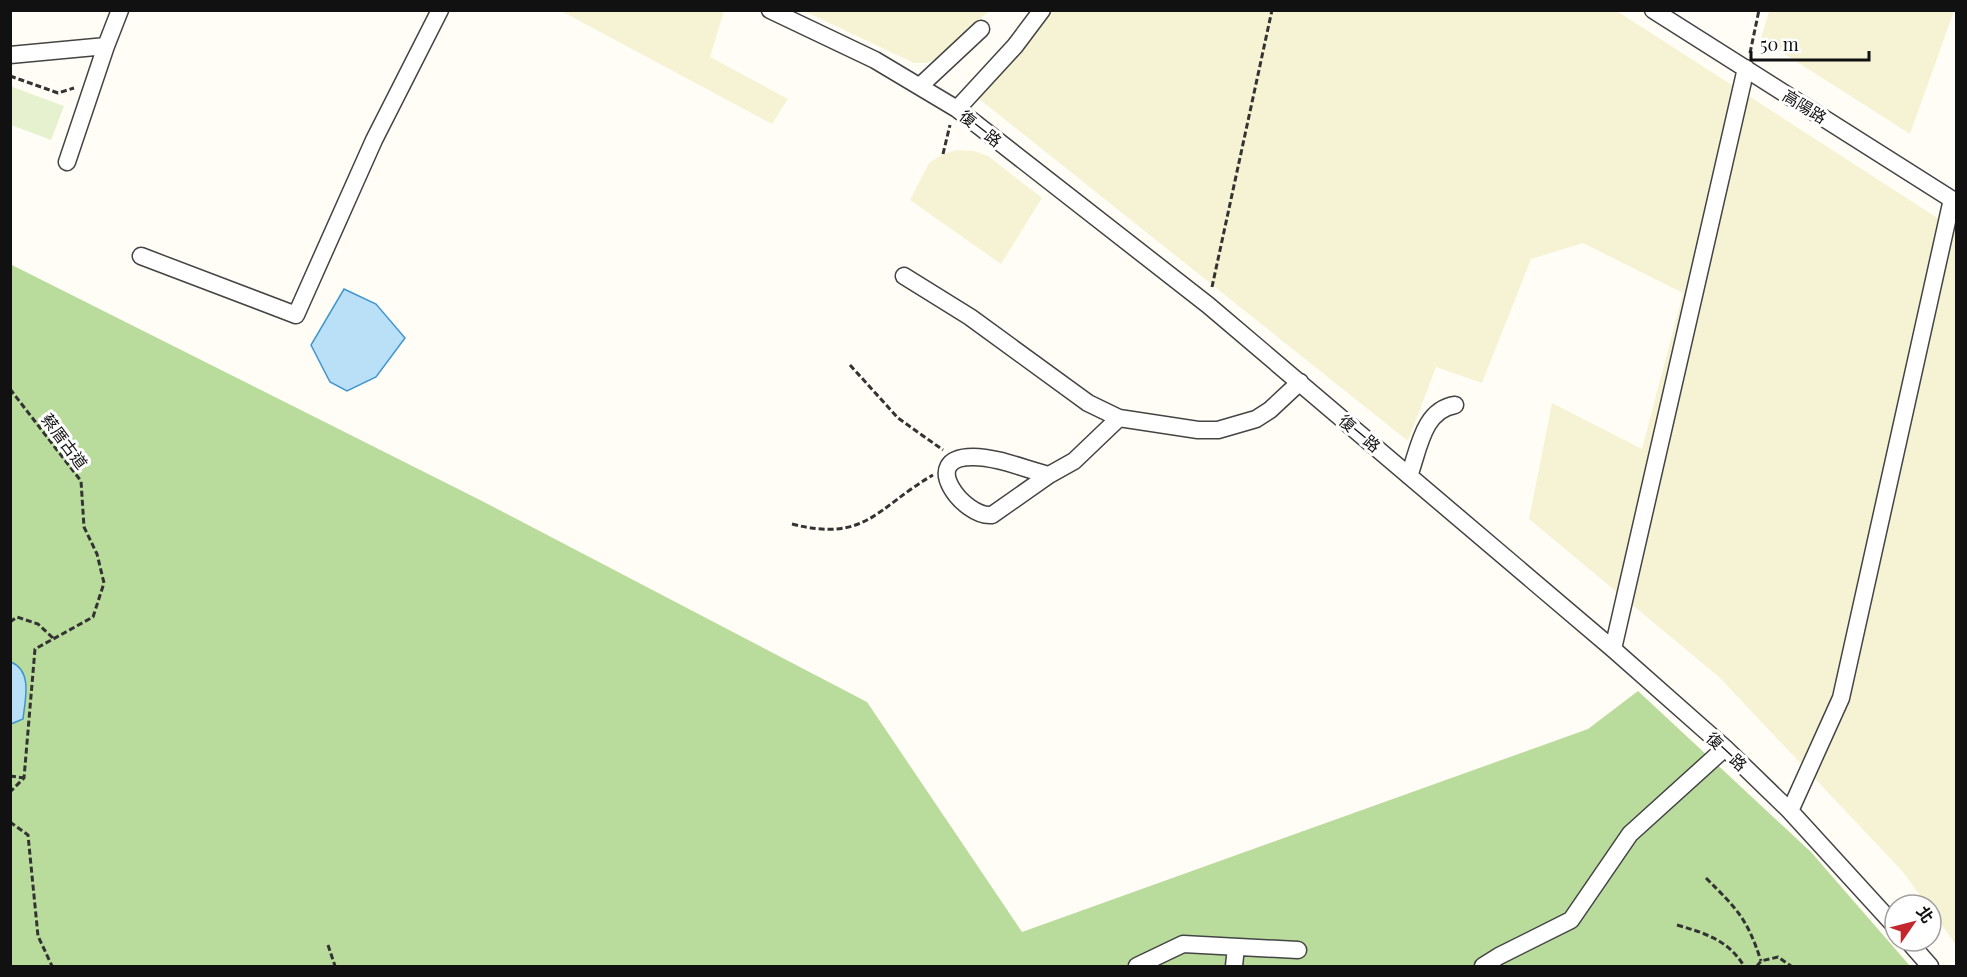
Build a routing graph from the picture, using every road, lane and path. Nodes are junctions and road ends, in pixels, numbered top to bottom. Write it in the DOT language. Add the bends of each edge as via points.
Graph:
graph roads {
  1 [pos="120,10"];
  2 [pos="440,10"];
  3 [pos="770,10"];
  4 [pos="1042,10"];
  5 [pos="1272,10"];
  6 [pos="1653,10"];
  7 [pos="1759,10"];
  8 [pos="981,29"];
  9 [pos="106,46"];
  10 [pos="10,54"];
  11 [pos="1746,68"];
  12 [pos="10,76"];
  13 [pos="93,83"];
  14 [pos="920,86"];
  15 [pos="957,109"];
  16 [pos="943,154"];
  17 [pos="67,162"];
  18 [pos="1954,201"];
  19 [pos="141,256"];
  20 [pos="904,276"];
  21 [pos="1208,304"];
  22 [pos="850,364"];
  23 [pos="1300,382"];
  24 [pos="10,389"];
  25 [pos="1455,405"];
  26 [pos="1119,418"];
  27 [pos="952,464"];
  28 [pos="1049,475"];
  29 [pos="1409,476"];
  30 [pos="792,524"];
  31 [pos="10,622"];
  32 [pos="54,639"];
  33 [pos="1613,649"];
  34 [pos="1725,748"];
  35 [pos="10,776"];
  36 [pos="24,778"];
  37 [pos="10,792"];
  38 [pos="1790,812"];
  39 [pos="10,822"];
  40 [pos="1706,878"];
  41 [pos="1883,913"];
  42 [pos="1677,925"];
  43 [pos="327,945"];
  44 [pos="1236,947"];
  45 [pos="1298,950"];
  46 [pos="1919,953"];
  47 [pos="1761,961"];
  48 [pos="52,966"];
  49 [pos="335,966"];
  50 [pos="1137,966"];
  51 [pos="1234,966"];
  52 [pos="1483,966"];
  53 [pos="1744,966"];
  54 [pos="1757,966"];
  55 [pos="1791,966"];
  56 [pos="1930,966"];
  1 -- 9 [label="street"];
  2 -- 19 [label="street" via="374,140 296,315"];
  3 -- 14 [label="street, 復一路"];
  4 -- 15 [label="street"];
  5 -- 21 [label="path"];
  6 -- 11 [label="street, 高陽路"];
  7 -- 11 [label="path"];
  8 -- 14 [label="street"];
  9 -- 10 [label="street"];
  9 -- 13 [label="street"];
  11 -- 18 [label="street, 高陽路"];
  11 -- 33 [label="street"];
  12 -- 13 [label="path" via="58,93"];
  13 -- 17 [label="street"];
  14 -- 15 [label="street, 復一路"];
  15 -- 16 [label="path" via="945,136"];
  15 -- 21 [label="street, 復一路"];
  18 -- 38 [label="street" via="1841,698"];
  20 -- 26 [label="street" via="970,317 1088,403"];
  21 -- 23 [label="street, 復一路"];
  22 -- 27 [label="path" via="898,418"];
  23 -- 26 [label="street" via="1256,419 1218,430"];
  23 -- 29 [label="street, 復一路"];
  24 -- 32 [label="path, 蔡厝古道" via="81,482 84,527 97,554 104,583 93,617"];
  25 -- 29 [label="street" via="1445,407 1429,420"];
  26 -- 28 [label="street" via="1074,462"];
  27 -- 28 [label="street" via="970,456"];
  27 -- 28 [label="street" via="946,480 950,488 986,516"];
  27 -- 30 [label="path" via="902,495 873,519 854,527 836,531"];
  29 -- 33 [label="street, 復一路"];
  31 -- 32 [label="path" via="17,617 38,624"];
  32 -- 36 [label="path, 蔡厝古道" via="34,649"];
  33 -- 34 [label="street, 復一路"];
  34 -- 38 [label="street, 復一路"];
  34 -- 52 [label="street" via="1630,834 1571,920"];
  35 -- 36 [label="path"];
  36 -- 37 [label="path"];
  38 -- 41 [label="street, 復一路"];
  39 -- 48 [label="path" via="28,835 38,936"];
  40 -- 47 [label="path" via="1751,929"];
  42 -- 53 [label="path" via="1710,934 1736,953"];
  43 -- 49 [label="path"];
  44 -- 45 [label="street"];
  44 -- 50 [label="street" via="1183,944"];
  44 -- 51 [label="street"];
  46 -- 56 [label="street"];
  47 -- 54 [label="path"];
  47 -- 55 [label="path" via="1778,957"];
}
